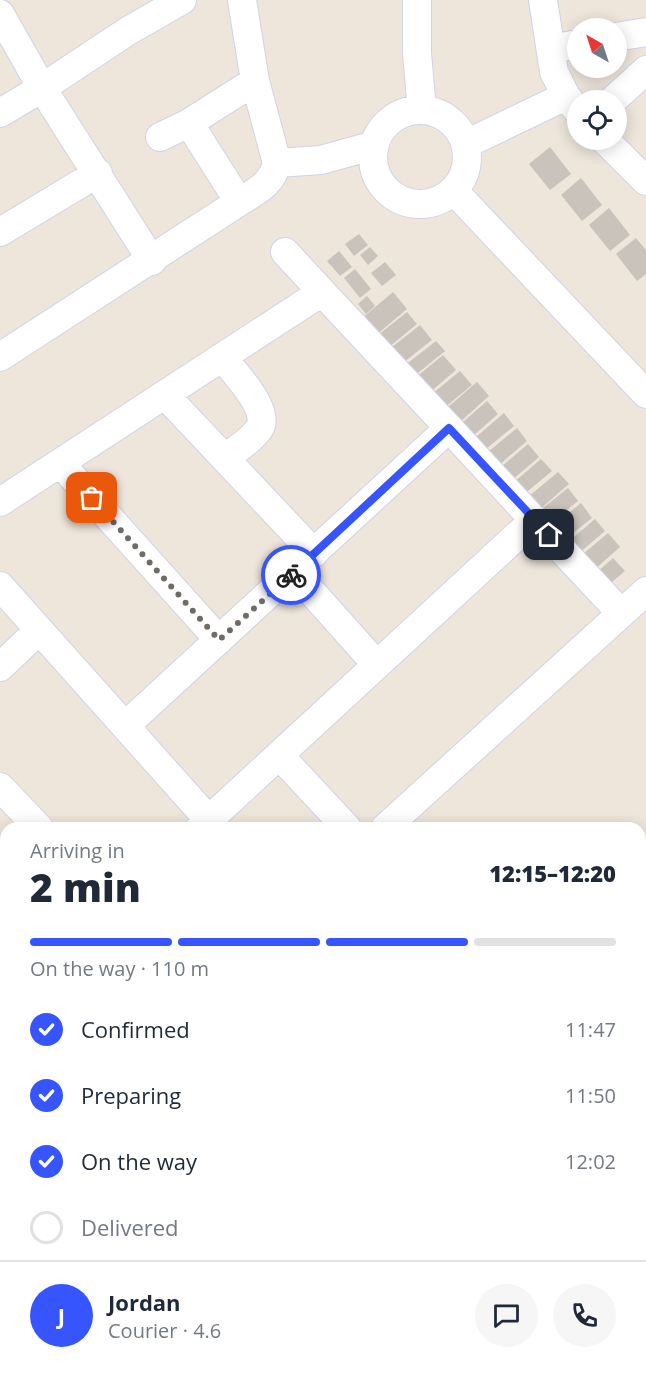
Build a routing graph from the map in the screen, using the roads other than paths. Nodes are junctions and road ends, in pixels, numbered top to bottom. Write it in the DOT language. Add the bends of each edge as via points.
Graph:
graph roads {
  1 [pos="182,0"];
  2 [pos="242,0"];
  3 [pos="417,0"];
  4 [pos="543,0"];
  5 [pos="0,14"];
  6 [pos="646,32"];
  7 [pos="627,35"];
  8 [pos="564,46"];
  9 [pos="646,70"];
  10 [pos="255,81"];
  11 [pos="42,88"];
  12 [pos="624,90"];
  13 [pos="567,94"];
  14 [pos="567,105"];
  15 [pos="422,110"];
  16 [pos="0,113"];
  17 [pos="189,123"];
  18 [pos="160,137"];
  19 [pos="466,144"];
  20 [pos="375,145"];
  21 [pos="615,150"];
  22 [pos="277,163"];
  23 [pos="98,172"];
  24 [pos="646,181"];
  25 [pos="453,190"];
  26 [pos="239,202"];
  27 [pos="0,232"];
  28 [pos="285,252"];
  29 [pos="152,261"];
  30 [pos="322,291"];
  31 [pos="0,357"];
  32 [pos="222,357"];
  33 [pos="165,394"];
  34 [pos="646,394"];
  35 [pos="449,428"];
  36 [pos="226,458"];
  37 [pos="60,463"];
  38 [pos="0,502"];
  39 [pos="534,520"];
  40 [pos="304,562"];
  41 [pos="0,586"];
  42 [pos="646,591"];
  43 [pos="621,613"];
  44 [pos="39,630"];
  45 [pos="219,640"];
  46 [pos="377,665"];
  47 [pos="0,667"];
  48 [pos="125,726"];
  49 [pos="279,755"];
  50 [pos="0,787"];
  51 [pos="33,822"];
  52 [pos="205,822"];
  53 [pos="211,822"];
  54 [pos="341,822"];
  55 [pos="392,822"];
  1 -- 11 [label="street"];
  2 -- 10 [label="street"];
  3 -- 15 [label="street"];
  4 -- 8 [label="street"];
  5 -- 11 [label="street"];
  6 -- 7 [label="street"];
  8 -- 13 [label="street" via="554,72"];
  9 -- 12 [label="street"];
  10 -- 17 [label="street"];
  10 -- 22 [label="street"];
  11 -- 16 [label="street"];
  11 -- 23 [label="street"];
  14 -- 19 [label="street"];
  15 -- 19 [label="street" via="451,121"];
  15 -- 20 [label="street" via="393,118"];
  17 -- 18 [label="street"];
  17 -- 26 [label="street"];
  19 -- 25 [label="street" via="465,170"];
  20 -- 22 [label="street" via="321,160"];
  20 -- 25 [label="street" via="376,172 392,195 418,204 432,202"];
  21 -- 24 [label="street"];
  22 -- 26 [label="street" via="271,180"];
  23 -- 27 [label="street"];
  23 -- 29 [label="street"];
  25 -- 34 [label="street"];
  26 -- 29 [label="street"];
  28 -- 30 [label="street"];
  29 -- 31 [label="street"];
  30 -- 32 [label="street"];
  30 -- 35 [label="street"];
  32 -- 33 [label="street"];
  32 -- 36 [label="street" via="261,408 263,419 260,429"];
  33 -- 36 [label="street"];
  33 -- 37 [label="street"];
  35 -- 39 [label="street"];
  35 -- 40 [label="street"];
  36 -- 40 [label="street"];
  37 -- 38 [label="street"];
  37 -- 45 [label="street"];
  39 -- 43 [label="street"];
  39 -- 46 [label="street"];
  40 -- 45 [label="street"];
  40 -- 46 [label="street"];
  41 -- 44 [label="street"];
  42 -- 43 [label="street"];
  43 -- 55 [label="street"];
  44 -- 47 [label="street"];
  44 -- 48 [label="street"];
  45 -- 48 [label="street"];
  46 -- 49 [label="street"];
  48 -- 52 [label="street"];
  49 -- 53 [label="street"];
  49 -- 54 [label="street"];
  50 -- 51 [label="street"];
}
